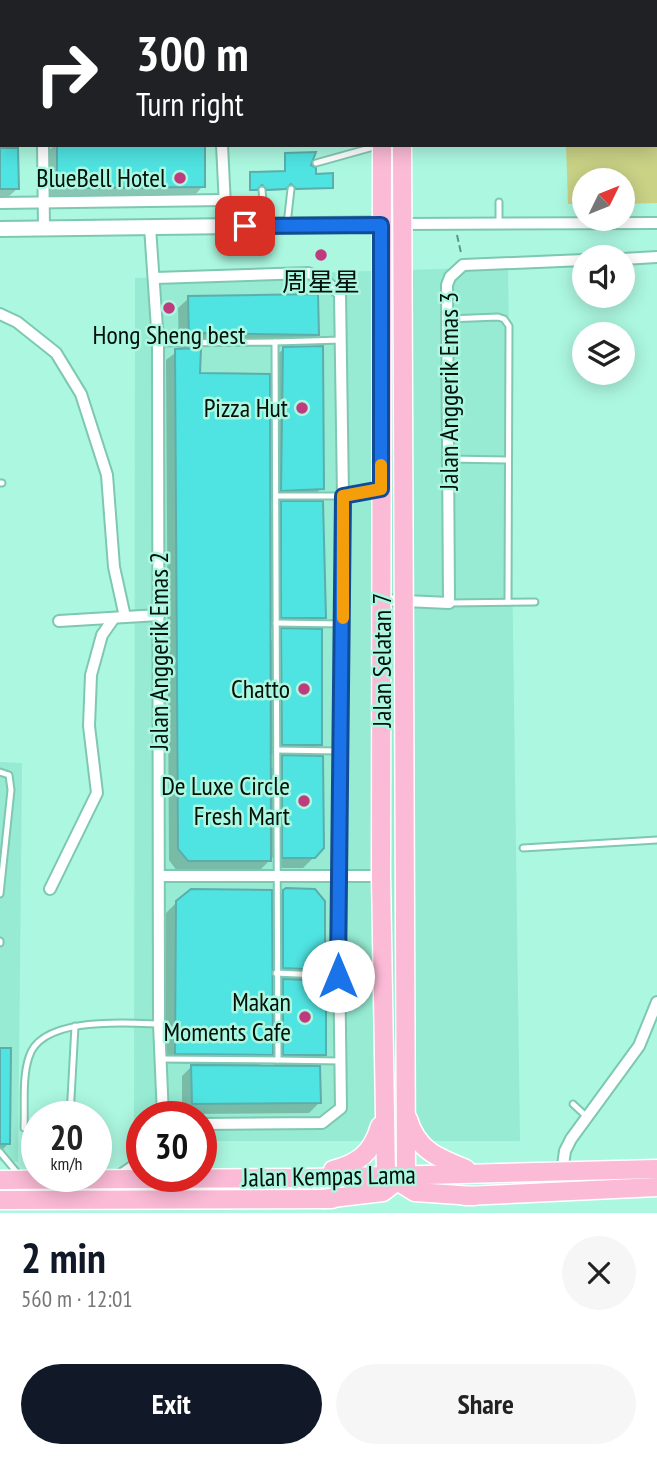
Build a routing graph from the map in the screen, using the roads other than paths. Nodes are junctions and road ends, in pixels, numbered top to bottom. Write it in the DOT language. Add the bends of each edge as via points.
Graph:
graph roads {
  1 [pos="43,147"];
  2 [pos="222,147"];
  3 [pos="375,147"];
  4 [pos="382,147"];
  5 [pos="402,147"];
  6 [pos="316,163"];
  7 [pos="291,189"];
  8 [pos="262,190"];
  9 [pos="224,200"];
  10 [pos="499,202"];
  11 [pos="0,203"];
  12 [pos="43,203"];
  13 [pos="499,223"];
  14 [pos="657,223"];
  15 [pos="403,224"];
  16 [pos="381,225"];
  17 [pos="226,226"];
  18 [pos="265,226"];
  19 [pos="287,226"];
  20 [pos="150,227"];
  21 [pos="44,228"];
  22 [pos="0,229"];
  23 [pos="657,257"];
  24 [pos="635,258"];
  25 [pos="572,260"];
  26 [pos="155,278"];
  27 [pos="0,314"];
  28 [pos="447,319"];
  29 [pos="342,340"];
  30 [pos="275,342"];
  31 [pos="158,343"];
  32 [pos="448,460"];
  33 [pos="507,460"];
  34 [pos="381,489"];
  35 [pos="276,496"];
  36 [pos="343,496"];
  37 [pos="383,600"];
  38 [pos="404,601"];
  39 [pos="508,602"];
  40 [pos="535,602"];
  41 [pos="449,603"];
  42 [pos="159,615"];
  43 [pos="119,618"];
  44 [pos="59,621"];
  45 [pos="276,624"];
  46 [pos="343,624"];
  47 [pos="277,750"];
  48 [pos="342,751"];
  49 [pos="0,772"];
  50 [pos="0,825"];
  51 [pos="8,826"];
  52 [pos="657,840"];
  53 [pos="3,842"];
  54 [pos="523,848"];
  55 [pos="159,876"];
  56 [pos="277,876"];
  57 [pos="338,876"];
  58 [pos="381,876"];
  59 [pos="50,889"];
  60 [pos="0,894"];
  61 [pos="276,973"];
  62 [pos="338,976"];
  63 [pos="657,1002"];
  64 [pos="159,1024"];
  65 [pos="75,1026"];
  66 [pos="160,1059"];
  67 [pos="278,1060"];
  68 [pos="341,1062"];
  69 [pos="26,1101"];
  70 [pos="71,1101"];
  71 [pos="162,1101"];
  72 [pos="573,1104"];
  73 [pos="405,1109"];
  74 [pos="383,1116"];
  75 [pos="587,1117"];
  76 [pos="217,1124"];
  77 [pos="0,1152"];
  78 [pos="657,1169"];
  79 [pos="475,1172"];
  80 [pos="562,1172"];
  81 [pos="21,1176"];
  82 [pos="396,1177"];
  83 [pos="309,1178"];
  84 [pos="21,1179"];
  85 [pos="0,1180"];
  86 [pos="112,1181"];
  87 [pos="657,1187"];
  88 [pos="474,1196"];
  89 [pos="323,1199"];
  90 [pos="0,1200"];
  1 -- 12 [label="street"];
  2 -- 9 [label="street"];
  3 -- 6 [label="lane"];
  4 -- 16 [label="main road, Jalan Selatan 7"];
  5 -- 15 [label="main road, Jalan Selatan 7"];
  7 -- 19 [label="lane"];
  8 -- 18 [label="lane"];
  9 -- 12 [label="street"];
  9 -- 17 [label="street"];
  10 -- 13 [label="lane"];
  11 -- 12 [label="street"];
  12 -- 21 [label="street"];
  13 -- 14 [label="street"];
  13 -- 15 [label="street"];
  15 -- 16 [label="street"];
  15 -- 38 [label="main road, Jalan Selatan 7"];
  16 -- 19 [label="street"];
  16 -- 34 [label="main road, Jalan Selatan 7"];
  17 -- 18 [label="street"];
  17 -- 20 [label="street"];
  18 -- 19 [label="street"];
  20 -- 21 [label="street"];
  20 -- 26 [label="street, Jalan Anggerik Emas 2"];
  21 -- 22 [label="street"];
  23 -- 24 [label="street"];
  25 -- 28 [label="street, Jalan Anggerik Emas 3" via="463,265 447,285"];
  26 -- 29 [label="street" via="307,273 322,278 340,294"];
  26 -- 31 [label="street, Jalan Anggerik Emas 2"];
  27 -- 43 [label="street" via="56,353 81,394 107,475"];
  28 -- 32 [label="street, Jalan Anggerik Emas 3"];
  28 -- 33 [label="lane" via="498,317 509,327"];
  29 -- 30 [label="lane"];
  29 -- 36 [label="street"];
  30 -- 31 [label="lane"];
  30 -- 35 [label="lane"];
  31 -- 42 [label="street, Jalan Anggerik Emas 2"];
  32 -- 33 [label="lane"];
  32 -- 41 [label="street, Jalan Anggerik Emas 3"];
  33 -- 39 [label="lane"];
  34 -- 36 [label="lane"];
  34 -- 37 [label="main road, Jalan Selatan 7"];
  35 -- 36 [label="lane"];
  35 -- 45 [label="lane"];
  36 -- 46 [label="street"];
  37 -- 38 [label="street"];
  37 -- 58 [label="main road, Jalan Selatan 7"];
  38 -- 41 [label="street"];
  38 -- 73 [label="main road, Jalan Selatan 7"];
  39 -- 40 [label="lane"];
  39 -- 41 [label="lane"];
  42 -- 43 [label="street"];
  42 -- 55 [label="street, Jalan Anggerik Emas 2"];
  43 -- 44 [label="street"];
  43 -- 59 [label="street" via="102,635 91,675 89,726 97,793"];
  45 -- 46 [label="lane"];
  45 -- 47 [label="lane"];
  46 -- 48 [label="street"];
  47 -- 48 [label="lane"];
  47 -- 56 [label="lane"];
  48 -- 57 [label="street"];
  49 -- 51 [label="lane" via="9,775"];
  50 -- 51 [label="lane"];
  51 -- 53 [label="lane"];
  52 -- 54 [label="lane"];
  53 -- 60 [label="lane"];
  55 -- 56 [label="street"];
  55 -- 64 [label="street, Jalan Anggerik Emas 2"];
  56 -- 57 [label="street"];
  56 -- 61 [label="lane"];
  57 -- 58 [label="street"];
  57 -- 62 [label="street"];
  58 -- 74 [label="main road, Jalan Selatan 7"];
  61 -- 62 [label="lane"];
  61 -- 67 [label="lane"];
  62 -- 68 [label="street"];
  63 -- 75 [label="street" via="639,1046"];
  64 -- 65 [label="lane"];
  64 -- 66 [label="street, Jalan Anggerik Emas 2"];
  65 -- 69 [label="lane" via="43,1038 29,1055"];
  65 -- 70 [label="lane"];
  66 -- 67 [label="lane"];
  66 -- 71 [label="street, Jalan Anggerik Emas 2"];
  67 -- 68 [label="lane"];
  68 -- 76 [label="street" via="341,1108 322,1123"];
  72 -- 75 [label="lane"];
  73 -- 79 [label="main road" via="421,1146"];
  73 -- 82 [label="main road, Jalan Selatan 7"];
  74 -- 82 [label="main road, Jalan Selatan 7"];
  74 -- 83 [label="main road" via="367,1154 350,1165"];
  75 -- 80 [label="street" via="565,1151"];
  77 -- 81 [label="lane"];
  78 -- 80 [label="main road, Jalan Kempas Lama"];
  79 -- 80 [label="main road, Jalan Kempas Lama"];
  79 -- 82 [label="main road, Jalan Kempas Lama"];
  82 -- 83 [label="main road, Jalan Kempas Lama"];
  82 -- 88 [label="main road" via="415,1192"];
  82 -- 89 [label="main road" via="376,1193"];
  83 -- 86 [label="main road, Jalan Kempas Lama"];
  84 -- 85 [label="main road, Jalan Kempas Lama"];
  87 -- 88 [label="main road, Jalan Kempas Lama"];
  88 -- 89 [label="main road, Jalan Kempas Lama"];
  89 -- 90 [label="main road, Jalan Kempas Lama"];
}
